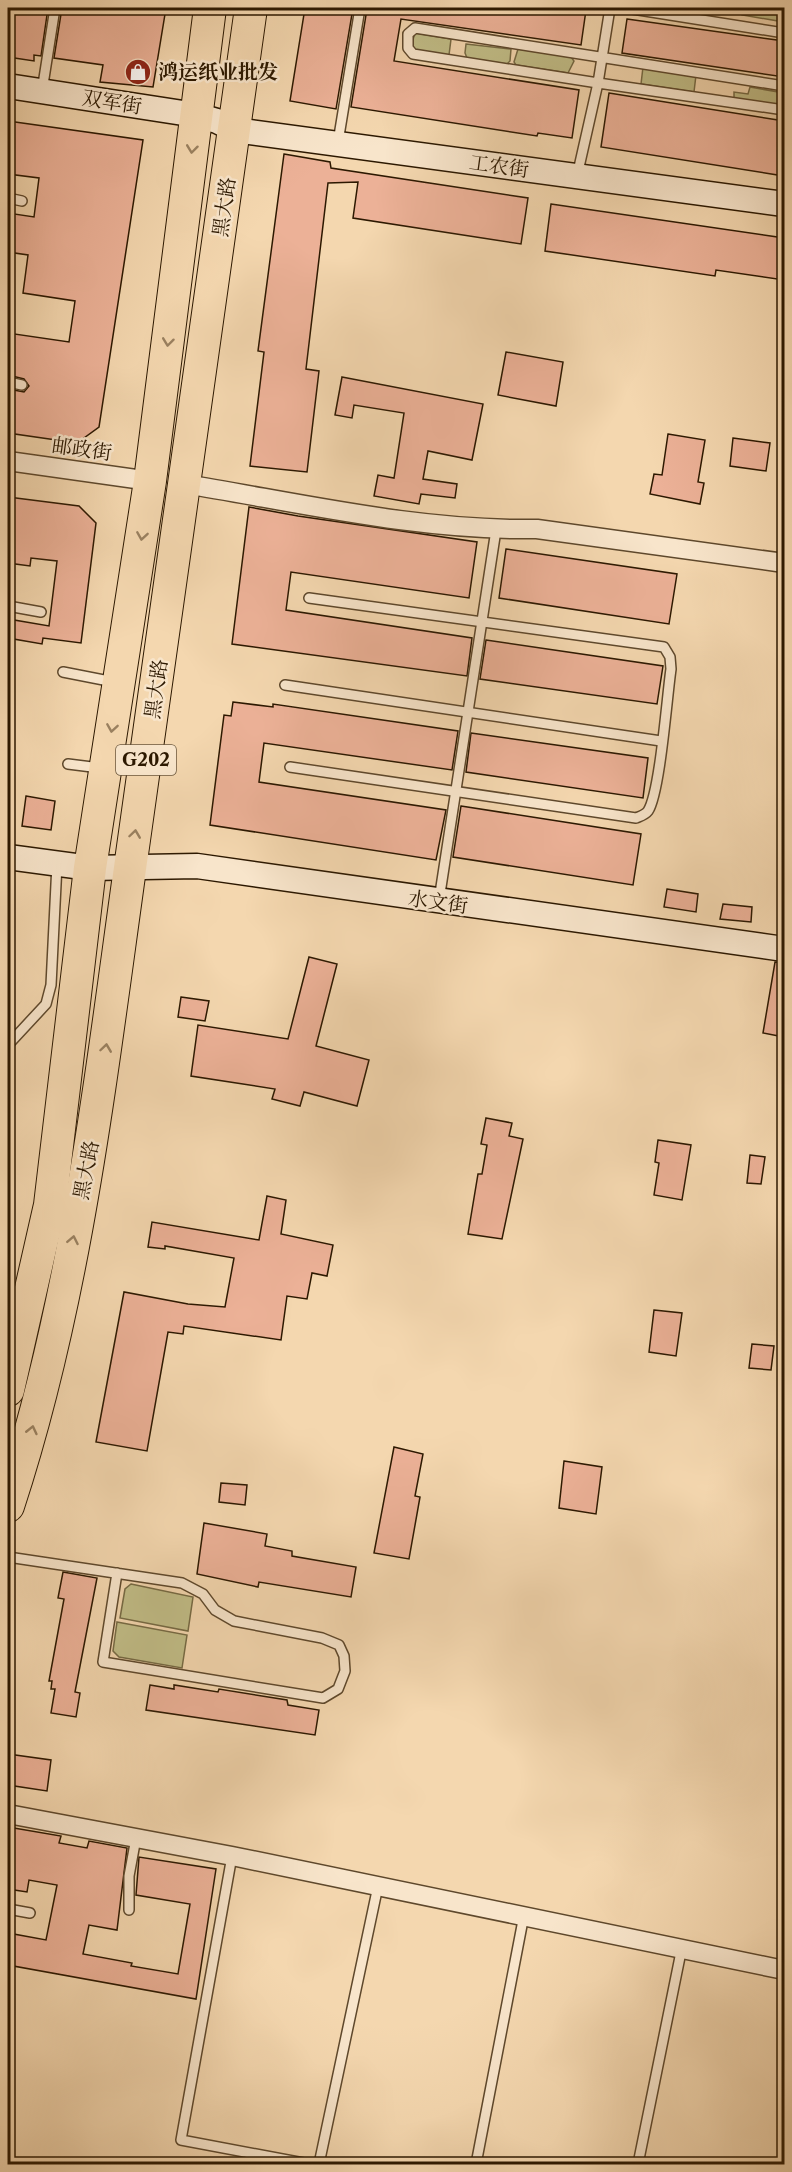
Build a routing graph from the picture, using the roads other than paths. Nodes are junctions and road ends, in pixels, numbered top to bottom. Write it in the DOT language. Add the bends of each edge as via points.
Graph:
graph roads {
  1 [pos="55,8"];
  2 [pos="210,8"];
  3 [pos="251,8"];
  4 [pos="360,8"];
  5 [pos="610,8"];
  6 [pos="626,8"];
  7 [pos="784,33"];
  8 [pos="603,57"];
  9 [pos="598,83"];
  10 [pos="8,86"];
  11 [pos="784,86"];
  12 [pos="42,91"];
  13 [pos="784,110"];
  14 [pos="216,122"];
  15 [pos="338,144"];
  16 [pos="577,176"];
  17 [pos="8,198"];
  18 [pos="22,201"];
  19 [pos="784,204"];
  20 [pos="8,382"];
  21 [pos="22,385"];
  22 [pos="8,461"];
  23 [pos="150,481"];
  24 [pos="185,484"];
  25 [pos="496,530"];
  26 [pos="784,563"];
  27 [pos="309,598"];
  28 [pos="8,606"];
  29 [pos="41,612"];
  30 [pos="481,622"];
  31 [pos="63,672"];
  32 [pos="119,683"];
  33 [pos="285,685"];
  34 [pos="466,714"];
  35 [pos="661,741"];
  36 [pos="68,764"];
  37 [pos="290,767"];
  38 [pos="106,769"];
  39 [pos="455,789"];
  40 [pos="8,857"];
  41 [pos="57,864"];
  42 [pos="130,866"];
  43 [pos="90,868"];
  44 [pos="439,902"];
  45 [pos="784,949"];
  46 [pos="8,1045"];
  47 [pos="8,1390"];
  48 [pos="8,1506"];
  49 [pos="8,1557"];
  50 [pos="117,1573"];
  51 [pos="8,1814"];
  52 [pos="136,1838"];
  53 [pos="232,1856"];
  54 [pos="378,1886"];
  55 [pos="8,1909"];
  56 [pos="129,1910"];
  57 [pos="30,1913"];
  58 [pos="524,1916"];
  59 [pos="682,1947"];
  60 [pos="784,1970"];
  61 [pos="309,2164"];
  62 [pos="319,2164"];
  63 [pos="476,2164"];
  64 [pos="638,2164"];
  1 -- 12 [label="lane"];
  2 -- 14 [label="highway, 黑大路 / G202"];
  3 -- 14 [label="highway, 黑大路 / G202"];
  4 -- 15 [label="lane"];
  5 -- 8 [label="lane"];
  6 -- 7 [label="lane"];
  8 -- 9 [label="lane"];
  8 -- 9 [label="lane" via="415,28 408,34 408,48 413,54"];
  8 -- 11 [label="lane"];
  9 -- 13 [label="lane"];
  9 -- 16 [label="lane"];
  10 -- 12 [label="street, 双军街"];
  12 -- 14 [label="street, 双军街"];
  14 -- 15 [label="street, 工农街"];
  14 -- 23 [label="highway, 黑大路 / G202, one-way"];
  14 -- 24 [label="highway, 黑大路 / G202"];
  15 -- 16 [label="street, 工农街"];
  16 -- 19 [label="street, 工农街"];
  17 -- 18 [label="lane"];
  20 -- 21 [label="lane"];
  22 -- 23 [label="street, 邮政街"];
  23 -- 32 [label="highway, 黑大路 / G202, one-way"];
  24 -- 25 [label="street" via="428,524"];
  42 -- 24 [label="highway, 黑大路 / G202, one-way"];
  25 -- 26 [label="street" via="537,529"];
  25 -- 30 [label="lane"];
  27 -- 30 [label="lane"];
  28 -- 29 [label="lane"];
  30 -- 34 [label="lane"];
  30 -- 35 [label="lane" via="664,647 670,657 670,669"];
  31 -- 32 [label="lane"];
  32 -- 38 [label="highway, 黑大路 / G202, one-way"];
  33 -- 34 [label="lane"];
  34 -- 35 [label="lane"];
  34 -- 39 [label="lane"];
  35 -- 39 [label="lane" via="652,804 636,818"];
  36 -- 38 [label="lane"];
  37 -- 39 [label="lane"];
  38 -- 43 [label="highway, 黑大路 / G202"];
  39 -- 44 [label="lane"];
  40 -- 41 [label="street, 水文街"];
  41 -- 43 [label="street, 水文街"];
  41 -- 46 [label="lane" via="51,985 45,1004"];
  42 -- 43 [label="street, 水文街"];
  42 -- 44 [label="street, 水文街" via="197,866"];
  48 -- 42 [label="highway, 黑大路 / G202, one-way" via="29,1441 62,1297 99,1096"];
  43 -- 47 [label="highway, 黑大路 / G202" via="50,1205"];
  44 -- 45 [label="street, 水文街"];
  49 -- 50 [label="lane"];
  50 -- 50 [label="lane" via="183,1583 203,1594 215,1610 234,1621 322,1638 339,1645 345,1671 338,1689 323,1698 103,1662"];
  51 -- 52 [label="street"];
  52 -- 53 [label="street"];
  52 -- 56 [label="lane" via="129,1876"];
  53 -- 54 [label="street"];
  53 -- 61 [label="lane" via="181,2140"];
  54 -- 58 [label="street"];
  54 -- 62 [label="lane"];
  55 -- 57 [label="lane"];
  58 -- 59 [label="street"];
  58 -- 63 [label="lane"];
  59 -- 60 [label="street"];
  59 -- 64 [label="lane"];
}
